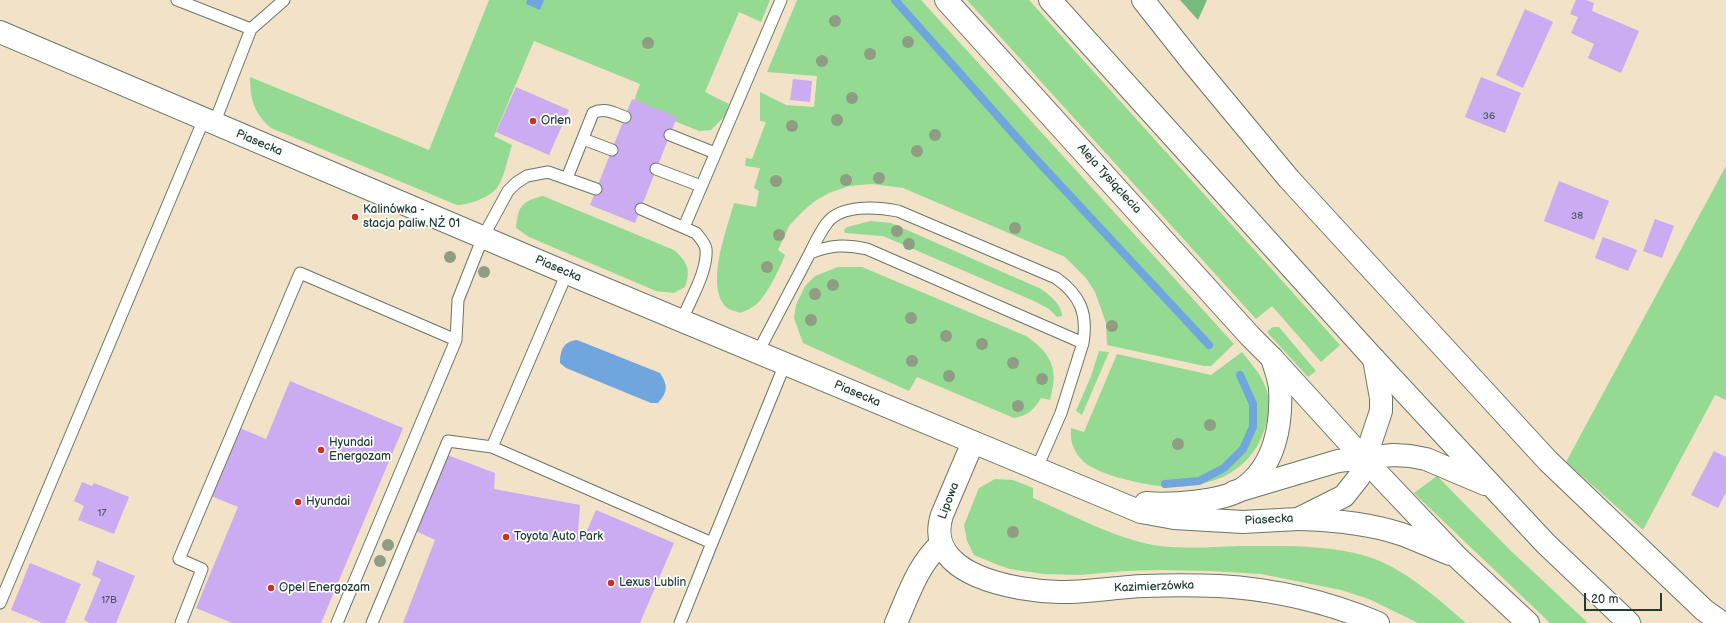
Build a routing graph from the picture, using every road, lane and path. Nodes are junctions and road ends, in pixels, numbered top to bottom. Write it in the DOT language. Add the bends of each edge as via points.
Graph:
graph roads {
  1 [pos="177,0"];
  2 [pos="284,0"];
  3 [pos="781,0"];
  4 [pos="946,0"];
  5 [pos="1050,0"];
  6 [pos="1143,0"];
  7 [pos="251,29"];
  8 [pos="0,32"];
  9 [pos="625,117"];
  10 [pos="209,122"];
  11 [pos="670,135"];
  12 [pos="583,138"];
  13 [pos="612,150"];
  14 [pos="716,153"];
  15 [pos="656,169"];
  16 [pos="567,178"];
  17 [pos="701,186"];
  18 [pos="596,189"];
  19 [pos="641,208"];
  20 [pos="684,227"];
  21 [pos="483,237"];
  22 [pos="810,253"];
  23 [pos="567,273"];
  24 [pos="682,320"];
  25 [pos="456,340"];
  26 [pos="1083,343"];
  27 [pos="758,352"];
  28 [pos="1272,358"];
  29 [pos="1374,358"];
  30 [pos="785,364"];
  31 [pos="972,442"];
  32 [pos="492,447"];
  33 [pos="1364,459"];
  34 [pos="1036,470"];
  35 [pos="1491,486"];
  36 [pos="1234,492"];
  37 [pos="1117,502"];
  38 [pos="1298,519"];
  39 [pos="712,543"];
  40 [pos="940,544"];
  41 [pos="1457,557"];
  42 [pos="0,603"];
  43 [pos="181,623"];
  44 [pos="337,623"];
  45 [pos="372,623"];
  46 [pos="680,623"];
  47 [pos="896,623"];
  48 [pos="1378,623"];
  49 [pos="1528,623"];
  50 [pos="1629,623"];
  51 [pos="1722,623"];
  1 -- 7 [label="lane"];
  2 -- 7 [label="lane"];
  3 -- 14 [label="lane"];
  4 -- 28 [label="main road, Aleja Tysiąclecia"];
  5 -- 29 [label="main road"];
  6 -- 51 [label="main road" via="1290,179 1548,461 1704,610"];
  7 -- 10 [label="lane"];
  8 -- 10 [label="main road, Piasecka"];
  9 -- 12 [label="lane" via="608,110 599,110 593,113"];
  10 -- 21 [label="main road, Piasecka"];
  10 -- 42 [label="lane"];
  11 -- 14 [label="lane"];
  12 -- 13 [label="lane"];
  12 -- 16 [label="lane"];
  14 -- 17 [label="lane"];
  15 -- 17 [label="lane"];
  16 -- 18 [label="lane"];
  16 -- 21 [label="lane" via="548,172 537,173 516,183 500,203"];
  17 -- 20 [label="lane"];
  19 -- 20 [label="lane"];
  20 -- 24 [label="lane" via="696,233 706,248 704,266"];
  21 -- 23 [label="main road, Piasecka"];
  21 -- 25 [label="lane" via="458,300"];
  22 -- 26 [label="lane" via="825,247 841,245 867,250"];
  22 -- 26 [label="lane" via="828,222 835,216 861,208 880,207 898,211 1056,278 1069,287 1077,298 1085,328"];
  22 -- 27 [label="lane"];
  23 -- 24 [label="main road, Piasecka"];
  23 -- 32 [label="lane"];
  24 -- 27 [label="main road, Piasecka"];
  25 -- 43 [label="lane" via="300,273 179,559 202,570"];
  25 -- 44 [label="lane"];
  26 -- 34 [label="lane" via="1060,413"];
  27 -- 30 [label="main road, Piasecka"];
  28 -- 33 [label="main road, Aleja Tysiąclecia"];
  28 -- 36 [label="main road, Piasecka" via="1280,387 1279,430 1265,463 1247,485"];
  29 -- 33 [label="main road, Piasecka" via="1381,398 1380,411 1378,424"];
  29 -- 35 [label="main road"];
  30 -- 31 [label="main road, Piasecka"];
  30 -- 39 [label="lane"];
  31 -- 34 [label="main road, Piasecka"];
  31 -- 40 [label="main road, Lipowa" via="940,521"];
  32 -- 39 [label="lane"];
  32 -- 45 [label="lane" via="448,440"];
  33 -- 35 [label="main road" via="1393,455 1426,459"];
  33 -- 36 [label="main road" via="1338,461"];
  33 -- 38 [label="main road, Piasecka" via="1359,477 1344,496"];
  33 -- 41 [label="main road, Aleja Tysiąclecia"];
  34 -- 37 [label="main road, Piasecka"];
  35 -- 50 [label="main road" via="1563,562"];
  36 -- 37 [label="main road, Piasecka" via="1183,503"];
  37 -- 38 [label="main road, Piasecka" via="1141,512 1174,518 1243,522"];
  38 -- 41 [label="main road" via="1334,520 1368,526 1401,534"];
  39 -- 46 [label="lane"];
  40 -- 47 [label="main road" via="922,566"];
  40 -- 48 [label="main road, Kazimierzówka" via="949,559 972,573 1013,588 1061,592 1162,585 1220,586 1261,591 1336,607"];
  41 -- 49 [label="main road, Aleja Tysiąclecia"];
}
